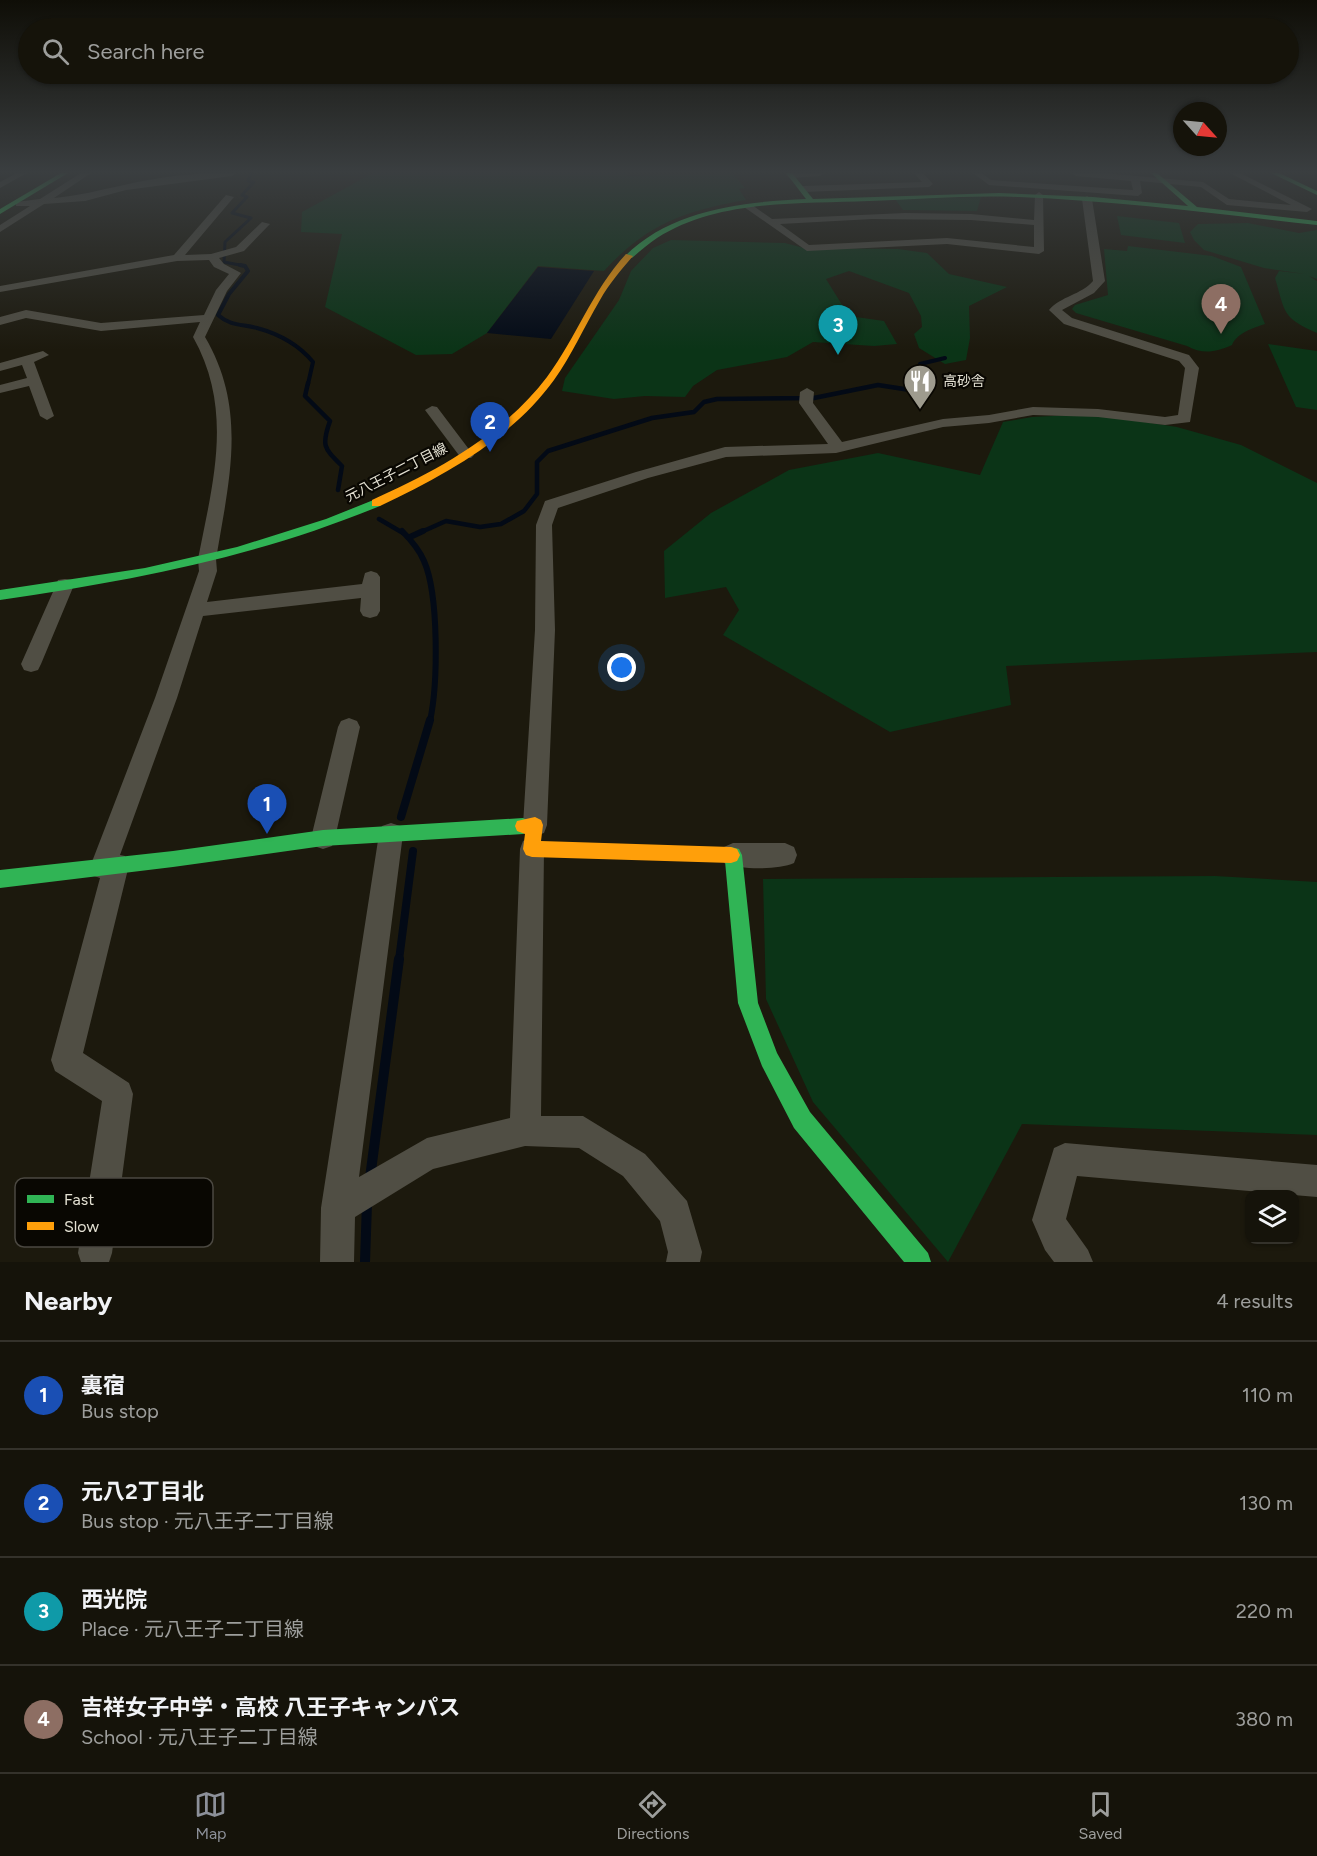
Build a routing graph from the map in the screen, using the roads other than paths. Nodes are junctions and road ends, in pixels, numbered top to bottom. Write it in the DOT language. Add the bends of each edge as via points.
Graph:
graph roads {
  1 [pos="199,232"];
  2 [pos="257,232"];
  3 [pos="662,232"];
  4 [pos="784,232"];
  5 [pos="1040,232"];
  6 [pos="1092,232"];
  7 [pos="215,256"];
  8 [pos="177,258"];
  9 [pos="0,289"];
  10 [pos="207,318"];
  11 [pos="0,321"];
  12 [pos="43,355"];
  13 [pos="27,360"];
  14 [pos="0,367"];
  15 [pos="36,380"];
  16 [pos="0,389"];
  17 [pos="807,396"];
  18 [pos="432,410"];
  19 [pos="47,416"];
  20 [pos="838,447"];
  21 [pos="466,454"];
  22 [pos="207,559"];
  23 [pos="65,585"];
  24 [pos="0,595"];
  25 [pos="197,610"];
  26 [pos="370,611"];
  27 [pos="31,664"];
  28 [pos="349,727"];
  29 [pos="391,834"];
  30 [pos="534,837"];
  31 [pos="323,838"];
  32 [pos="734,855"];
  33 [pos="785,855"];
  34 [pos="110,866"];
  35 [pos="0,879"];
  36 [pos="525,1130"];
  37 [pos="106,1178"];
  38 [pos="1317,1181"];
  39 [pos="345,1202"];
  40 [pos="96,1247"];
  41 [pos="95,1253"];
  42 [pos="337,1262"];
  43 [pos="683,1262"];
  44 [pos="919,1262"];
  45 [pos="1076,1262"];
  1 -- 8 [label="street"];
  2 -- 7 [label="street" via="240,249"];
  3 -- 21 [label="main road, 元八王子二丁目線" via="633,252 612,275 559,367 535,397 494,435"];
  4 -- 5 [label="street" via="807,248 948,241 1040,251"];
  6 -- 20 [label="street" via="1099,281 1095,288 1055,310 1068,321 1184,358 1191,368 1185,419 1165,421 1033,411 943,423"];
  7 -- 8 [label="street"];
  7 -- 10 [label="street" via="218,265 236,273"];
  8 -- 9 [label="street"];
  10 -- 11 [label="street" via="101,327 26,314"];
  10 -- 22 [label="street" via="199,337 214,364 227,434"];
  12 -- 13 [label="street"];
  13 -- 14 [label="street"];
  13 -- 15 [label="street"];
  15 -- 16 [label="street"];
  15 -- 19 [label="street"];
  17 -- 20 [label="street"];
  18 -- 21 [label="street"];
  20 -- 30 [label="street" via="724,452 551,504 544,525 545,630"];
  21 -- 22 [label="main road, 元八王子二丁目線" via="399,492 334,520 273,542"];
  22 -- 23 [label="main road, 元八王子二丁目線" via="138,575"];
  22 -- 25 [label="street" via="208,572"];
  23 -- 24 [label="main road, 元八王子二丁目線"];
  23 -- 27 [label="street"];
  25 -- 26 [label="street" via="296,606 371,584"];
  25 -- 34 [label="street"];
  28 -- 31 [label="street"];
  29 -- 30 [label="main road"];
  29 -- 31 [label="main road"];
  29 -- 39 [label="street"];
  30 -- 32 [label="main road"];
  30 -- 36 [label="street"];
  31 -- 34 [label="main road"];
  32 -- 33 [label="street"];
  32 -- 44 [label="main road" via="748,1003 769,1059 802,1120"];
  34 -- 35 [label="main road"];
  34 -- 37 [label="street" via="66,1060 118,1094"];
  36 -- 39 [label="street" via="427,1154"];
  36 -- 43 [label="street" via="583,1132 634,1165 675,1213"];
  38 -- 45 [label="street" via="1065,1159 1049,1220 1057,1238"];
  39 -- 42 [label="street"];
  40 -- 41 [label="street"];
}
